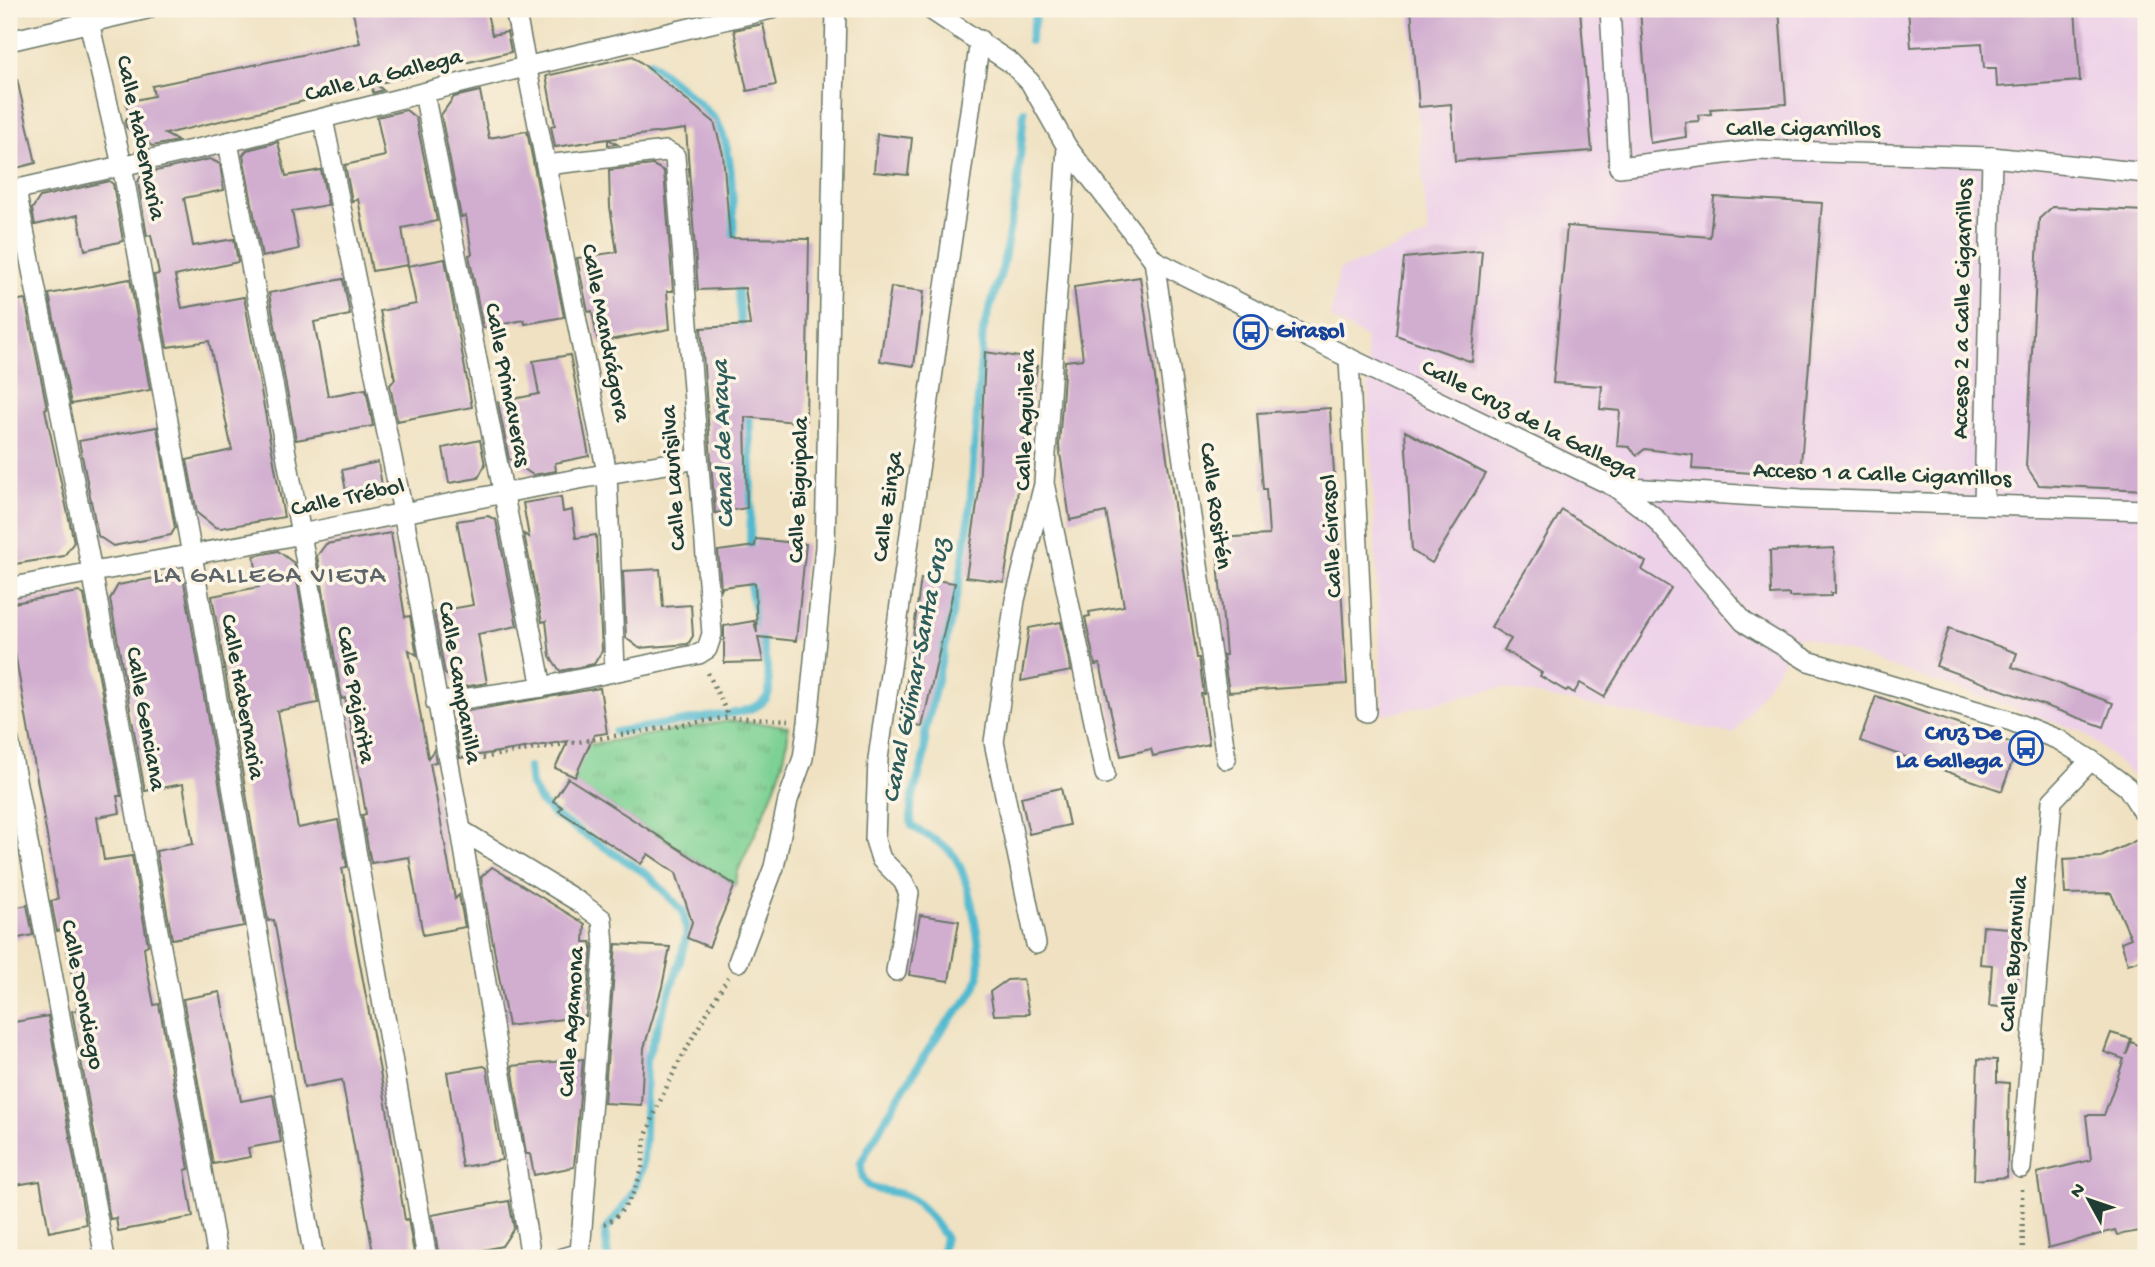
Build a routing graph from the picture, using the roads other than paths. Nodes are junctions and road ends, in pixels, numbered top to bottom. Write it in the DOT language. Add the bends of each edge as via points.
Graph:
graph roads {
  1 [pos="147,9"];
  2 [pos="515,9"];
  3 [pos="771,9"];
  4 [pos="836,9"];
  5 [pos="930,9"];
  6 [pos="1610,9"];
  7 [pos="89,22"];
  8 [pos="979,40"];
  9 [pos="9,41"];
  10 [pos="525,66"];
  11 [pos="424,93"];
  12 [pos="323,119"];
  13 [pos="228,142"];
  14 [pos="1067,147"];
  15 [pos="1992,157"];
  16 [pos="122,165"];
  17 [pos="546,165"];
  18 [pos="2146,173"];
  19 [pos="12,191"];
  20 [pos="1154,260"];
  21 [pos="1349,358"];
  22 [pos="698,459"];
  23 [pos="607,473"];
  24 [pos="1044,483"];
  25 [pos="1615,487"];
  26 [pos="503,494"];
  27 [pos="1984,505"];
  28 [pos="2146,510"];
  29 [pos="403,512"];
  30 [pos="301,534"];
  31 [pos="192,555"];
  32 [pos="92,571"];
  33 [pos="9,588"];
  34 [pos="615,670"];
  35 [pos="542,687"];
  36 [pos="436,703"];
  37 [pos="1366,712"];
  38 [pos="9,741"];
  39 [pos="1226,759"];
  40 [pos="2091,760"];
  41 [pos="1105,774"];
  42 [pos="2146,816"];
  43 [pos="461,830"];
  44 [pos="1036,944"];
  45 [pos="738,962"];
  46 [pos="896,971"];
  47 [pos="2021,1168"];
  48 [pos="572,1256"];
  49 [pos="105,1258"];
  50 [pos="218,1258"];
  51 [pos="314,1258"];
  52 [pos="427,1258"];
  53 [pos="531,1258"];
  1 -- 7 [label="street"];
  2 -- 10 [label="street, Calle Mandrágora"];
  3 -- 10 [label="street, Calle La Gallega"];
  4 -- 45 [label="street, Calle Biguipala" via="825,547 808,722 774,867"];
  5 -- 8 [label="street, Calle Cruz de la Gallega"];
  6 -- 15 [label="street, Calle Cigarrillos" via="1619,167 1756,150"];
  7 -- 9 [label="street"];
  7 -- 16 [label="street, Calle Habernaria"];
  8 -- 14 [label="street, Calle Cruz de la Gallega" via="1030,82"];
  8 -- 46 [label="street, Calle Zinza" via="878,759 875,840 881,859 909,892"];
  10 -- 11 [label="street, Calle La Gallega"];
  10 -- 17 [label="street, Calle Mandrágora"];
  11 -- 12 [label="street, Calle La Gallega"];
  11 -- 26 [label="street, Calle Primaveras"];
  12 -- 13 [label="street, Calle La Gallega"];
  12 -- 29 [label="street, Calle Campanilla"];
  13 -- 16 [label="street, Calle La Gallega"];
  13 -- 30 [label="street, Calle Pajarita"];
  14 -- 20 [label="street, Calle Cruz de la Gallega"];
  14 -- 24 [label="street, Calle Aguileña"];
  15 -- 18 [label="street, Calle Cigarrillos"];
  15 -- 27 [label="street, Acceso 2 a Calle Cigarrillos"];
  16 -- 19 [label="street, Calle La Gallega"];
  16 -- 31 [label="street, Calle Habernaria"];
  17 -- 22 [label="street, Calle Laurisilva" via="666,151 675,156"];
  17 -- 23 [label="street, Calle Mandrágora"];
  19 -- 32 [label="street, Calle Genciana"];
  20 -- 21 [label="street, Calle Cruz de la Gallega"];
  20 -- 39 [label="street, Calle Rositén"];
  21 -- 25 [label="street, Calle Cruz de la Gallega"];
  21 -- 37 [label="street, Calle Girasol"];
  22 -- 23 [label="street, Calle Trébol"];
  22 -- 34 [label="street, Calle Laurisilva" via="712,634 707,649"];
  23 -- 26 [label="street, Calle Trébol"];
  23 -- 34 [label="street, Calle Mandrágora"];
  24 -- 41 [label="street, Calle Aguileña"];
  24 -- 44 [label="street" via="1015,600 993,742"];
  25 -- 27 [label="street, Acceso 1 a Calle Cigarrillos"];
  25 -- 40 [label="street, Calle Cruz de la Gallega" via="1653,516 1744,622 1808,661 2011,721 2059,740"];
  26 -- 29 [label="street, Calle Trébol"];
  26 -- 35 [label="street, Calle Primaveras"];
  27 -- 28 [label="street, Acceso 1 a Calle Cigarrillos"];
  29 -- 30 [label="street, Calle Trébol"];
  29 -- 36 [label="street, Calle Campanilla"];
  30 -- 31 [label="street, Calle Trébol"];
  30 -- 52 [label="street, Calle Pajarita"];
  31 -- 32 [label="street, Calle Trébol"];
  31 -- 51 [label="street, Calle Habernaria"];
  32 -- 33 [label="street, Calle Trébol"];
  32 -- 50 [label="street, Calle Genciana"];
  34 -- 35 [label="street"];
  35 -- 36 [label="street"];
  36 -- 43 [label="street, Calle Campanilla"];
  38 -- 49 [label="street, Calle Dondiego"];
  40 -- 42 [label="street, Calle Cruz de la Gallega" via="2127,787"];
  40 -- 47 [label="street, Calle Buganvilla" via="2052,801"];
  43 -- 48 [label="street, Calle Agamona" via="602,919 604,947"];
  43 -- 53 [label="street, Calle Campanilla"];
}
